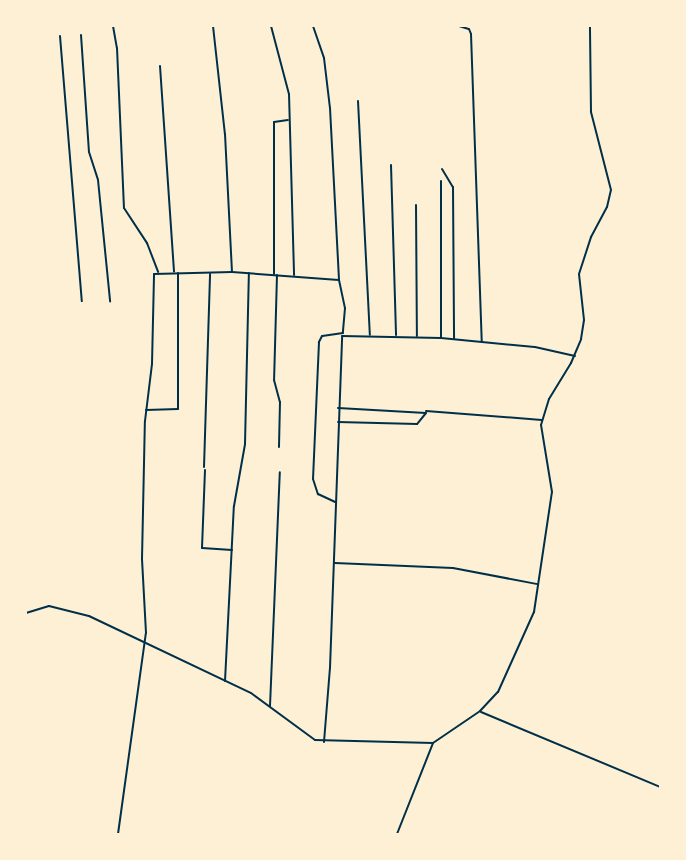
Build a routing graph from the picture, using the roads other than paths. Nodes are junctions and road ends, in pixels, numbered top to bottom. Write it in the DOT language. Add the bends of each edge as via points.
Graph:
graph roads {
  1 [pos="113,26"];
  2 [pos="213,26"];
  3 [pos="271,26"];
  4 [pos="313,26"];
  5 [pos="459,26"];
  6 [pos="590,26"];
  7 [pos="81,35"];
  8 [pos="60,36"];
  9 [pos="160,66"];
  10 [pos="358,101"];
  11 [pos="290,120"];
  12 [pos="391,165"];
  13 [pos="442,169"];
  14 [pos="441,181"];
  15 [pos="416,205"];
  16 [pos="159,272"];
  17 [pos="176,272"];
  18 [pos="232,272"];
  19 [pos="249,273"];
  20 [pos="210,274"];
  21 [pos="275,275"];
  22 [pos="294,275"];
  23 [pos="339,280"];
  24 [pos="82,301"];
  25 [pos="110,301"];
  26 [pos="370,335"];
  27 [pos="396,335"];
  28 [pos="342,336"];
  29 [pos="417,336"];
  30 [pos="441,338"];
  31 [pos="454,339"];
  32 [pos="482,342"];
  33 [pos="575,356"];
  34 [pos="338,408"];
  35 [pos="146,410"];
  36 [pos="424,411"];
  37 [pos="542,420"];
  38 [pos="338,422"];
  39 [pos="279,447"];
  40 [pos="280,472"];
  41 [pos="335,502"];
  42 [pos="232,550"];
  43 [pos="334,563"];
  44 [pos="537,584"];
  45 [pos="26,613"];
  46 [pos="145,641"];
  47 [pos="225,681"];
  48 [pos="270,706"];
  49 [pos="480,711"];
  50 [pos="324,742"];
  51 [pos="433,743"];
  52 [pos="660,787"];
  53 [pos="118,834"];
  54 [pos="397,834"];
  1 -- 16 [label="street" via="117,40 124,208 147,243"];
  2 -- 18 [label="street" via="225,134"];
  3 -- 11 [label="street" via="288,88"];
  4 -- 23 [label="street" via="324,58 330,108"];
  5 -- 32 [label="street" via="469,29 471,34"];
  6 -- 33 [label="street" via="591,112 611,190 579,274 584,320"];
  7 -- 25 [label="street" via="89,152 98,180"];
  8 -- 24 [label="street"];
  9 -- 17 [label="street"];
  10 -- 26 [label="street"];
  11 -- 21 [label="street" via="274,122"];
  11 -- 22 [label="street"];
  12 -- 27 [label="street"];
  13 -- 31 [label="street" via="453,187"];
  14 -- 30 [label="street"];
  15 -- 29 [label="street"];
  16 -- 17 [label="street"];
  16 -- 35 [label="street" via="151,279 153,356"];
  17 -- 20 [label="street"];
  17 -- 35 [label="street" via="178,409"];
  18 -- 19 [label="street"];
  18 -- 20 [label="street"];
  19 -- 21 [label="street"];
  19 -- 42 [label="street" via="245,444 234,506"];
  20 -- 42 [label="street" via="202,548"];
  21 -- 22 [label="street"];
  21 -- 39 [label="street" via="274,380 280,402"];
  22 -- 23 [label="street"];
  23 -- 28 [label="street" via="345,308"];
  26 -- 27 [label="street"];
  26 -- 28 [label="street"];
  27 -- 29 [label="street"];
  28 -- 34 [label="street"];
  28 -- 41 [label="street" via="320,338 315,369 313,479 323,498"];
  29 -- 30 [label="street"];
  30 -- 31 [label="street"];
  31 -- 32 [label="street"];
  32 -- 33 [label="street" via="544,348"];
  33 -- 37 [label="street" via="549,399"];
  34 -- 36 [label="street"];
  34 -- 38 [label="street"];
  35 -- 46 [label="street" via="142,559"];
  36 -- 37 [label="street"];
  36 -- 38 [label="street" via="424,420 418,424"];
  37 -- 44 [label="street" via="541,438 552,492"];
  38 -- 41 [label="street"];
  40 -- 48 [label="street"];
  41 -- 43 [label="street"];
  42 -- 47 [label="street"];
  43 -- 44 [label="street" via="453,568"];
  43 -- 50 [label="street"];
  44 -- 49 [label="street" via="532,618 504,682"];
  45 -- 46 [label="street" via="41,607 68,609"];
  46 -- 47 [label="street"];
  46 -- 53 [label="street"];
  47 -- 48 [label="street"];
  48 -- 50 [label="street" via="306,735"];
  49 -- 51 [label="street"];
  49 -- 52 [label="street"];
  50 -- 51 [label="street"];
  51 -- 54 [label="street"];
}
